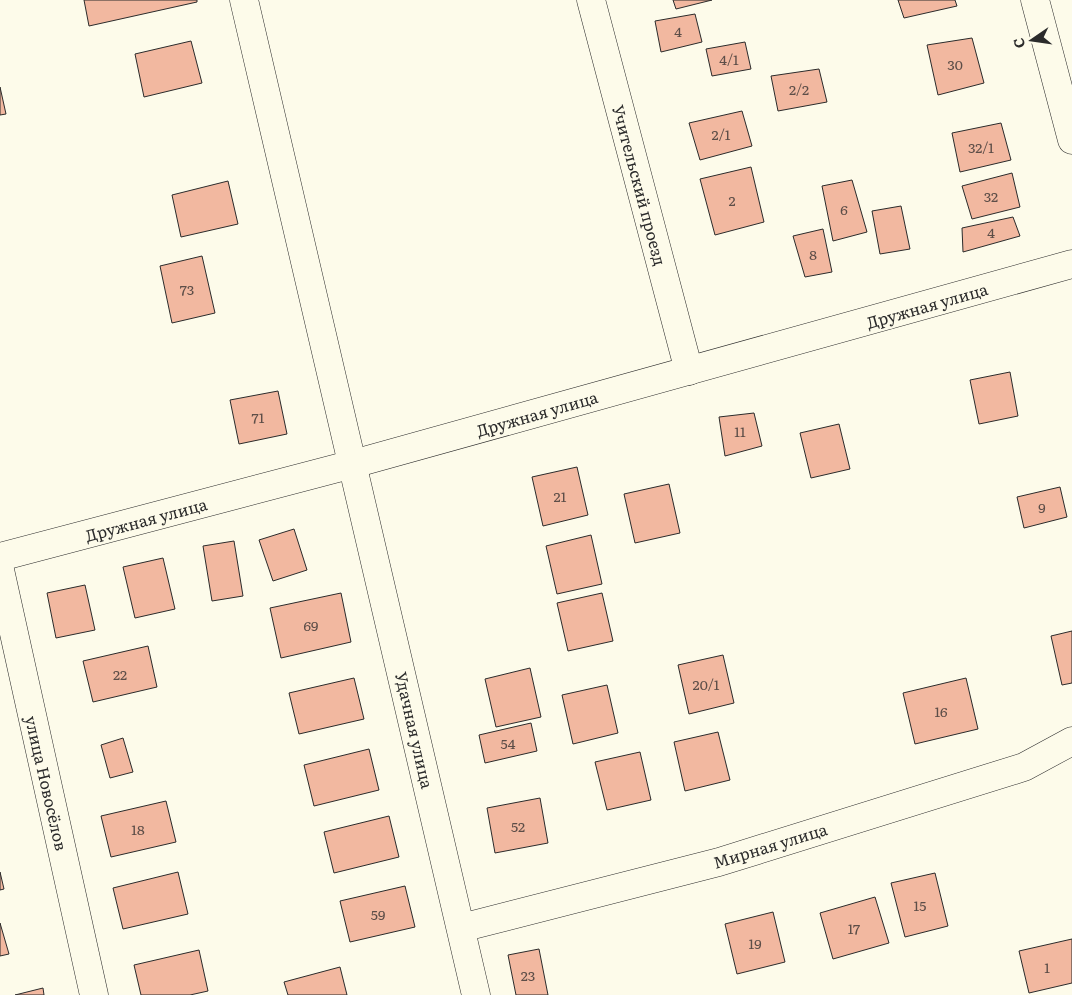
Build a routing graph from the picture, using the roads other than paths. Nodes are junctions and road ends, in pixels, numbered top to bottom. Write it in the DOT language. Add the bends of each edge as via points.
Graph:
graph roads {
  1 [pos="244,0"];
  2 [pos="591,0"];
  3 [pos="1035,0"];
  4 [pos="1072,140"];
  5 [pos="1072,264"];
  6 [pos="689,370"];
  7 [pos="353,464"];
  8 [pos="0,557"];
  9 [pos="0,570"];
  10 [pos="1072,741"];
  11 [pos="460,928"];
  12 [pos="94,995"];
  13 [pos="476,995"];
  1 -- 7 [label="street, Удачная улица"];
  2 -- 6 [label="street, Учительский проезд"];
  3 -- 4 [label="street"];
  5 -- 6 [label="street, Дружная улица"];
  6 -- 7 [label="street, Дружная улица"];
  7 -- 8 [label="street, Дружная улица"];
  7 -- 11 [label="street, Удачная улица"];
  9 -- 12 [label="street, улица Новосёлов"];
  10 -- 11 [label="street, Мирная улица" via="1024,767 728,859"];
  11 -- 13 [label="street, Удачная улица"];
}
